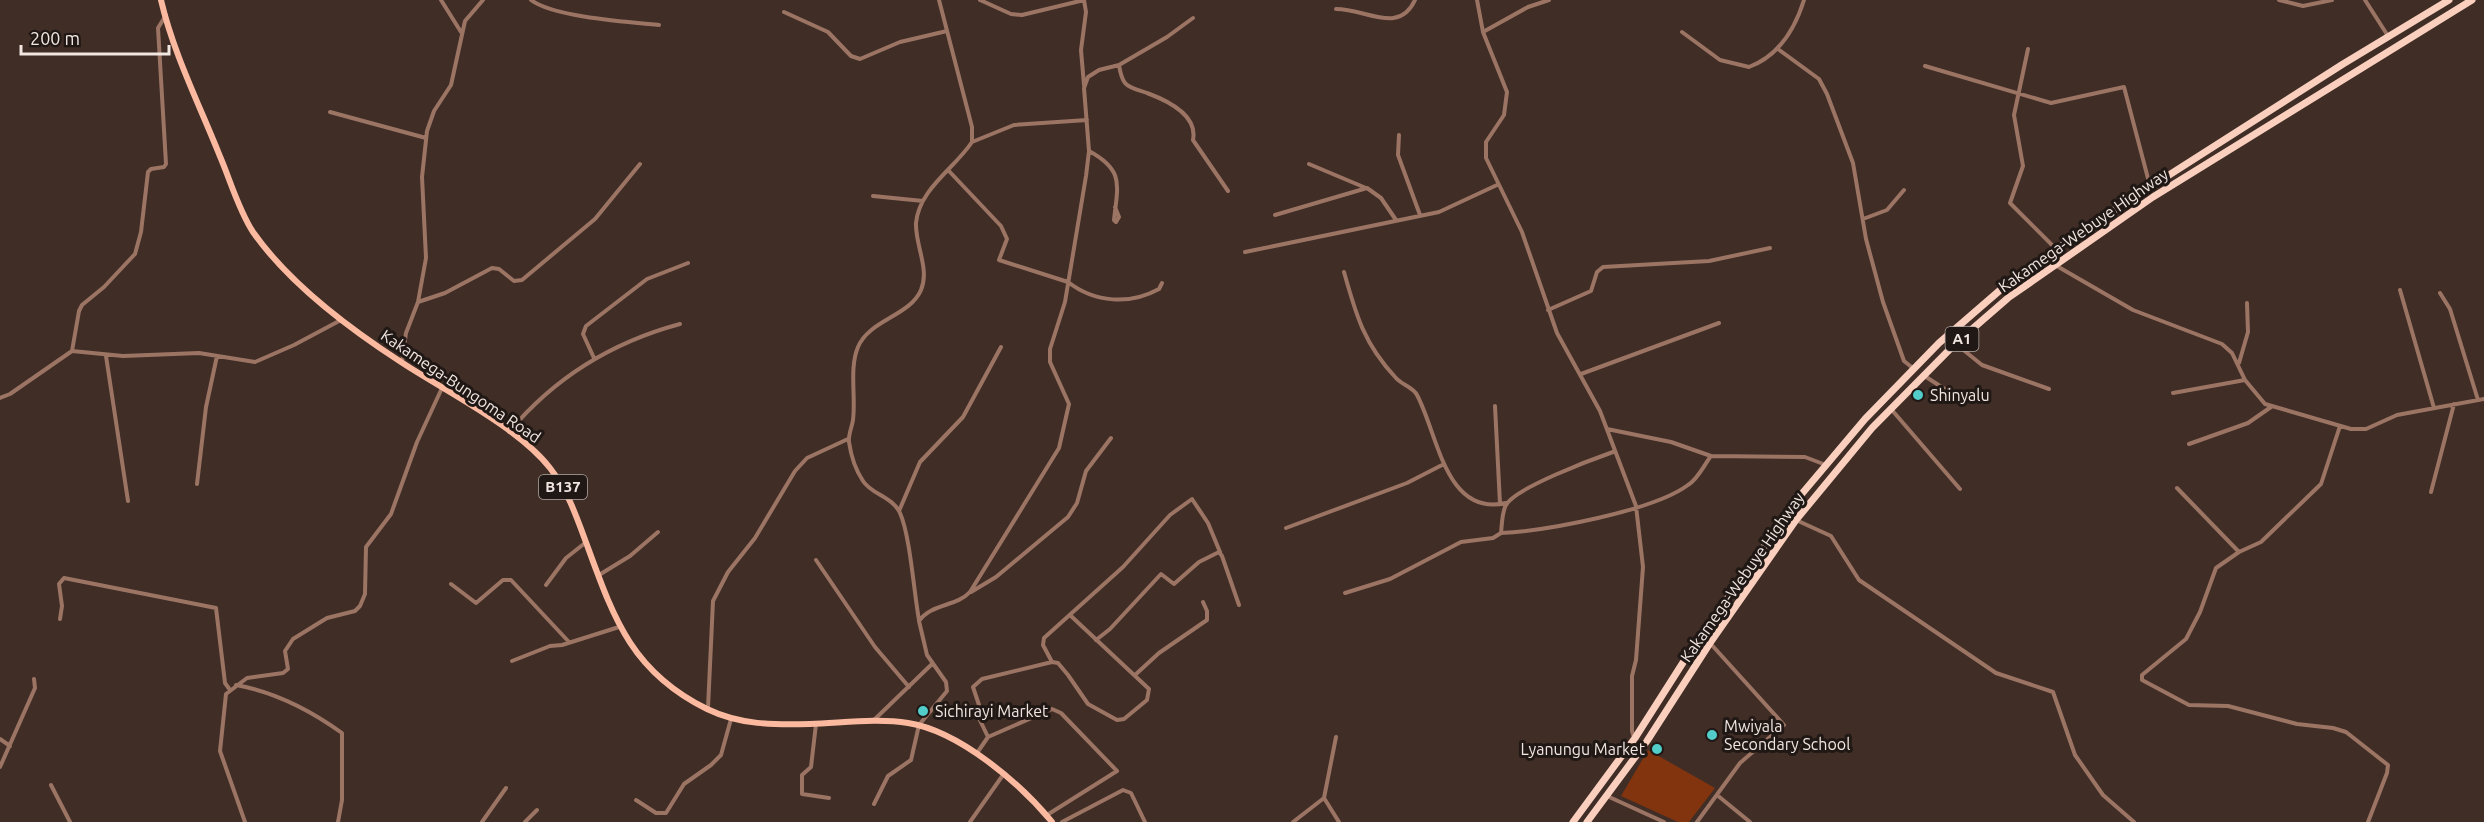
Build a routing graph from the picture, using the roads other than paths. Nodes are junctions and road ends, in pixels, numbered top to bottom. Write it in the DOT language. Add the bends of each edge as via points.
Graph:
graph roads {
  1 [pos="161,0"];
  2 [pos="441,0"];
  3 [pos="531,0"];
  4 [pos="939,0"];
  5 [pos="980,0"];
  6 [pos="1415,0"];
  7 [pos="1477,0"];
  8 [pos="1549,0"];
  9 [pos="1804,0"];
  10 [pos="2279,0"];
  11 [pos="2332,0"];
  12 [pos="2365,0"];
  13 [pos="2450,0"];
  14 [pos="2472,0"];
  15 [pos="480,1"];
  16 [pos="1336,9"];
  17 [pos="784,12"];
  18 [pos="166,15"];
  19 [pos="1193,18"];
  20 [pos="659,25"];
  21 [pos="947,31"];
  22 [pos="1483,32"];
  23 [pos="1682,32"];
  24 [pos="461,33"];
  25 [pos="2388,36"];
  26 [pos="2394,46"];
  27 [pos="1778,49"];
  28 [pos="2028,50"];
  29 [pos="1119,65"];
  30 [pos="1925,66"];
  31 [pos="1084,88"];
  32 [pos="2018,95"];
  33 [pos="330,112"];
  34 [pos="1087,120"];
  35 [pos="1399,135"];
  36 [pos="426,138"];
  37 [pos="972,142"];
  38 [pos="1089,151"];
  39 [pos="640,164"];
  40 [pos="1308,164"];
  41 [pos="948,170"];
  42 [pos="1497,185"];
  43 [pos="2150,186"];
  44 [pos="1367,188"];
  45 [pos="1904,190"];
  46 [pos="1228,191"];
  47 [pos="873,196"];
  48 [pos="923,201"];
  49 [pos="1115,207"];
  50 [pos="1275,214"];
  51 [pos="1420,215"];
  52 [pos="1863,219"];
  53 [pos="1396,220"];
  54 [pos="1770,248"];
  55 [pos="2057,249"];
  56 [pos="1245,252"];
  57 [pos="688,264"];
  58 [pos="2054,264"];
  59 [pos="1344,272"];
  60 [pos="1068,282"];
  61 [pos="1161,283"];
  62 [pos="2400,290"];
  63 [pos="2440,293"];
  64 [pos="418,302"];
  65 [pos="2247,303"];
  66 [pos="1548,310"];
  67 [pos="341,319"];
  68 [pos="1719,323"];
  69 [pos="680,324"];
  70 [pos="1955,344"];
  71 [pos="1000,347"];
  72 [pos="72,351"];
  73 [pos="106,356"];
  74 [pos="217,356"];
  75 [pos="594,358"];
  76 [pos="402,363"];
  77 [pos="2238,364"];
  78 [pos="1914,369"];
  79 [pos="1581,374"];
  80 [pos="1922,375"];
  81 [pos="2245,380"];
  82 [pos="442,388"];
  83 [pos="2049,389"];
  84 [pos="2173,393"];
  85 [pos="1957,397"];
  86 [pos="0,398"];
  87 [pos="2484,399"];
  88 [pos="2478,400"];
  89 [pos="2454,404"];
  90 [pos="1495,406"];
  91 [pos="2271,407"];
  92 [pos="2434,408"];
  93 [pos="1890,409"];
  94 [pos="2340,426"];
  95 [pos="1607,429"];
  96 [pos="509,432"];
  97 [pos="1111,438"];
  98 [pos="849,439"];
  99 [pos="2189,444"];
  100 [pos="1613,452"];
  101 [pos="1711,456"];
  102 [pos="1444,464"];
  103 [pos="1827,466"];
  104 [pos="197,484"];
  105 [pos="2177,488"];
  106 [pos="1960,489"];
  107 [pos="2432,492"];
  108 [pos="128,501"];
  109 [pos="1507,503"];
  110 [pos="1500,504"];
  111 [pos="1636,506"];
  112 [pos="899,511"];
  113 [pos="1796,520"];
  114 [pos="1286,528"];
  115 [pos="658,532"];
  116 [pos="1501,532"];
  117 [pos="586,542"];
  118 [pos="1220,552"];
  119 [pos="2239,552"];
  120 [pos="816,560"];
  121 [pos="598,575"];
  122 [pos="451,584"];
  123 [pos="546,585"];
  124 [pos="970,592"];
  125 [pos="1345,593"];
  126 [pos="1203,602"];
  127 [pos="1239,605"];
  128 [pos="1071,616"];
  129 [pos="60,620"];
  130 [pos="919,621"];
  131 [pos="619,627"];
  132 [pos="1096,640"];
  133 [pos="569,642"];
  134 [pos="1710,643"];
  135 [pos="512,661"];
  136 [pos="1052,662"];
  137 [pos="932,664"];
  138 [pos="1135,675"];
  139 [pos="34,679"];
  140 [pos="235,685"];
  141 [pos="909,687"];
  142 [pos="230,690"];
  143 [pos="708,709"];
  144 [pos="731,719"];
  145 [pos="872,722"];
  146 [pos="816,724"];
  147 [pos="919,725"];
  148 [pos="988,737"];
  149 [pos="1336,737"];
  150 [pos="1635,738"];
  151 [pos="0,739"];
  152 [pos="10,746"];
  153 [pos="977,753"];
  154 [pos="0,766"];
  155 [pos="1003,776"];
  156 [pos="51,785"];
  157 [pos="506,788"];
  158 [pos="1718,795"];
  159 [pos="1607,796"];
  160 [pos="829,798"];
  161 [pos="1324,798"];
  162 [pos="636,800"];
  163 [pos="874,804"];
  164 [pos="537,810"];
  165 [pos="1047,815"];
  166 [pos="70,822"];
  167 [pos="245,822"];
  168 [pos="338,822"];
  169 [pos="482,822"];
  170 [pos="525,822"];
  171 [pos="970,822"];
  172 [pos="1052,822"];
  173 [pos="1062,822"];
  174 [pos="1145,822"];
  175 [pos="1293,822"];
  176 [pos="1339,822"];
  177 [pos="1574,822"];
  178 [pos="1587,822"];
  179 [pos="1664,822"];
  180 [pos="1697,822"];
  181 [pos="1750,822"];
  182 [pos="2134,822"];
  183 [pos="2368,822"];
  1 -- 18 [label="main road, Kakamega-Bungoma Road / B137"];
  2 -- 24 [label="street"];
  3 -- 20 [label="street" via="560,13"];
  4 -- 21 [label="street"];
  5 -- 31 [label="street" via="1022,15 1084,0"];
  6 -- 16 [label="street" via="1398,19"];
  7 -- 22 [label="street"];
  8 -- 22 [label="street"];
  9 -- 27 [label="street"];
  10 -- 11 [label="street" via="2303,6"];
  12 -- 25 [label="street"];
  13 -- 25 [label="highway, Kakamega-Webuye Highway / A1"];
  14 -- 26 [label="highway, Kakamega-Webuye Highway / A1"];
  15 -- 24 [label="street"];
  17 -- 21 [label="street" via="828,32 851,56 860,59 900,42"];
  18 -- 67 [label="main road, Kakamega-Bungoma Road / B137" via="253,231 295,278"];
  18 -- 72 [label="street" via="158,28 166,164 148,172 135,254 78,311"];
  19 -- 29 [label="street"];
  21 -- 37 [label="street" via="972,127"];
  22 -- 42 [label="street" via="1507,92 1503,115 1485,148"];
  23 -- 27 [label="street" via="1731,65 1749,67"];
  24 -- 36 [label="street" via="450,85 434,111"];
  25 -- 26 [label="highway"];
  25 -- 43 [label="highway, Kakamega-Webuye Highway / A1"];
  26 -- 58 [label="highway, Kakamega-Webuye Highway / A1"];
  27 -- 52 [label="street" via="1818,79 1827,94 1853,163"];
  28 -- 32 [label="street"];
  29 -- 31 [label="street" via="1088,77"];
  29 -- 46 [label="street" via="1129,86 1185,115 1194,130 1193,140"];
  30 -- 32 [label="street"];
  31 -- 34 [label="street"];
  32 -- 43 [label="street" via="2051,103 2124,87"];
  32 -- 55 [label="street" via="2014,115 2023,166 2010,204"];
  33 -- 36 [label="street"];
  34 -- 37 [label="street" via="1014,125"];
  34 -- 38 [label="street"];
  35 -- 51 [label="street" via="1398,155"];
  36 -- 64 [label="street" via="422,177 426,258"];
  37 -- 41 [label="street"];
  38 -- 49 [label="street" via="1113,168"];
  38 -- 60 [label="street"];
  39 -- 64 [label="street" via="595,219 522,280 514,281 492,268 445,293"];
  40 -- 44 [label="street"];
  41 -- 48 [label="street"];
  41 -- 60 [label="street" via="1001,226 1007,239 999,260"];
  42 -- 51 [label="street" via="1439,212"];
  42 -- 66 [label="street" via="1522,232"];
  43 -- 55 [label="highway, Kakamega-Webuye Highway / A1"];
  44 -- 50 [label="street"];
  44 -- 53 [label="street" via="1381,198"];
  45 -- 52 [label="street" via="1887,210"];
  47 -- 48 [label="street"];
  48 -- 98 [label="street" via="916,234 924,284 914,301 875,328 858,346"];
  51 -- 53 [label="street"];
  52 -- 78 [label="street" via="1883,302 1904,361"];
  53 -- 56 [label="street"];
  54 -- 66 [label="street" via="1709,261 1604,267 1597,272 1591,291"];
  55 -- 78 [label="highway, Kakamega-Webuye Highway / A1" via="2006,285"];
  57 -- 75 [label="street" via="647,279 586,326 583,334"];
  58 -- 70 [label="highway, Kakamega-Webuye Highway / A1"];
  58 -- 77 [label="street" via="2133,310 2222,344"];
  59 -- 102 [label="street" via="1362,332 1396,378 1417,393"];
  60 -- 61 [label="street" via="1076,289 1113,301 1138,299 1160,289"];
  60 -- 124 [label="street" via="1050,349 1050,362 1069,404 1066,427 1059,447"];
  62 -- 92 [label="street"];
  63 -- 88 [label="street" via="2450,309"];
  64 -- 76 [label="street" via="406,333"];
  65 -- 77 [label="street" via="2247,332"];
  66 -- 79 [label="street"];
  67 -- 74 [label="street" via="260,361"];
  67 -- 76 [label="main road, Kakamega-Bungoma Road / B137"];
  68 -- 79 [label="street"];
  69 -- 75 [label="street" via="638,337"];
  70 -- 80 [label="highway, Kakamega-Webuye Highway / A1"];
  70 -- 83 [label="street" via="1982,365"];
  71 -- 112 [label="street" via="963,417 920,462"];
  72 -- 73 [label="street"];
  72 -- 86 [label="street"];
  73 -- 74 [label="street"];
  73 -- 108 [label="street"];
  74 -- 104 [label="street"];
  75 -- 96 [label="street" via="539,400"];
  76 -- 82 [label="main road, Kakamega-Bungoma Road / B137"];
  77 -- 81 [label="street"];
  78 -- 80 [label="highway"];
  78 -- 103 [label="highway, Kakamega-Webuye Highway / A1" via="1865,419"];
  79 -- 95 [label="street"];
  80 -- 85 [label="street"];
  80 -- 93 [label="highway, Kakamega-Webuye Highway / A1"];
  81 -- 84 [label="street"];
  81 -- 91 [label="street" via="2259,399"];
  82 -- 96 [label="main road, Kakamega-Bungoma Road / B137"];
  82 -- 140 [label="street" via="391,514 366,547 365,594 360,606 327,618 293,639 285,651 289,663 283,673 247,678"];
  87 -- 88 [label="street"];
  88 -- 89 [label="street"];
  89 -- 92 [label="street"];
  89 -- 107 [label="street"];
  90 -- 110 [label="street"];
  91 -- 94 [label="street"];
  91 -- 99 [label="street" via="2248,423"];
  92 -- 94 [label="street" via="2386,418 2366,429"];
  93 -- 106 [label="street"];
  93 -- 113 [label="highway, Kakamega-Webuye Highway / A1"];
  94 -- 119 [label="street" via="2321,484 2272,533"];
  95 -- 100 [label="street"];
  95 -- 101 [label="street" via="1671,442"];
  96 -- 117 [label="main road, Kakamega-Bungoma Road / B137" via="537,454 557,477"];
  97 -- 124 [label="street" via="1086,471 1077,503 1068,517 996,577"];
  98 -- 112 [label="street" via="851,457 868,488 887,497"];
  98 -- 143 [label="street" via="807,458 795,471 755,538 718,587 713,601"];
  100 -- 109 [label="street" via="1575,466"];
  100 -- 111 [label="street"];
  101 -- 103 [label="street" via="1805,457"];
  101 -- 111 [label="street" via="1688,485"];
  102 -- 110 [label="street" via="1472,501 1486,506"];
  102 -- 114 [label="street" via="1407,483"];
  103 -- 150 [label="highway, Kakamega-Webuye Highway / A1" via="1775,530"];
  105 -- 119 [label="street"];
  109 -- 110 [label="street"];
  109 -- 116 [label="street"];
  111 -- 116 [label="street" via="1593,520"];
  111 -- 150 [label="street" via="1643,567 1632,675"];
  112 -- 130 [label="street"];
  113 -- 134 [label="highway, Kakamega-Webuye Highway / A1"];
  113 -- 182 [label="street" via="1831,536 1859,580 1996,673 2053,692 2075,754 2103,795"];
  115 -- 121 [label="street" via="630,556"];
  116 -- 125 [label="street" via="1493,538 1461,542 1390,579"];
  117 -- 121 [label="main road, Kakamega-Bungoma Road / B137"];
  117 -- 123 [label="street" via="561,564"];
  118 -- 127 [label="street"];
  118 -- 128 [label="street" via="1192,499 1170,515 1124,567"];
  118 -- 132 [label="street" via="1198,562 1174,584 1161,574"];
  119 -- 183 [label="street" via="2213,572 2186,639 2142,675 2142,680 2189,705 2228,706 2346,732 2388,765"];
  120 -- 141 [label="street" via="875,647"];
  121 -- 131 [label="main road, Kakamega-Bungoma Road / B137"];
  122 -- 133 [label="street" via="476,603 503,580 511,580"];
  124 -- 130 [label="street" via="964,599 924,614"];
  126 -- 138 [label="street" via="1207,620"];
  128 -- 132 [label="street"];
  128 -- 136 [label="street" via="1042,641"];
  129 -- 142 [label="street" via="59,584 64,578 216,608 225,683"];
  130 -- 137 [label="street"];
  131 -- 133 [label="street"];
  131 -- 143 [label="main road, Kakamega-Bungoma Road / B137" via="663,682"];
  132 -- 138 [label="street"];
  133 -- 135 [label="street"];
  134 -- 158 [label="street" via="1784,725 1740,763"];
  134 -- 159 [label="highway, Kakamega-Webuye Highway / A1"];
  136 -- 138 [label="street" via="1058,663 1088,704 1119,720 1149,696 1149,689"];
  136 -- 148 [label="street" via="982,679 973,687 979,705 977,714"];
  137 -- 141 [label="street"];
  137 -- 147 [label="street" via="946,682 947,691"];
  139 -- 152 [label="street" via="35,688"];
  140 -- 142 [label="street"];
  140 -- 168 [label="street" via="286,700 342,733 342,800"];
  141 -- 145 [label="street"];
  142 -- 167 [label="street" via="224,701 220,751"];
  143 -- 144 [label="main road, Kakamega-Bungoma Road / B137"];
  144 -- 146 [label="main road, Kakamega-Bungoma Road / B137" via="774,725"];
  144 -- 162 [label="street" via="721,755 684,784 666,813 656,813"];
  145 -- 146 [label="main road, Kakamega-Bungoma Road / B137"];
  145 -- 147 [label="main road, Kakamega-Bungoma Road / B137"];
  146 -- 160 [label="street" via="811,767 802,775 802,794"];
  147 -- 153 [label="main road, Kakamega-Bungoma Road / B137"];
  147 -- 163 [label="street" via="911,760 888,776"];
  148 -- 153 [label="street"];
  148 -- 165 [label="street" via="1056,709 1117,769 1116,774"];
  149 -- 161 [label="street"];
  150 -- 177 [label="highway, Kakamega-Webuye Highway / A1"];
  151 -- 152 [label="street"];
  152 -- 154 [label="street"];
  153 -- 155 [label="main road, Kakamega-Bungoma Road / B137"];
  155 -- 165 [label="main road, Kakamega-Bungoma Road / B137"];
  155 -- 171 [label="street"];
  156 -- 166 [label="street"];
  157 -- 169 [label="street"];
  158 -- 180 [label="street"];
  158 -- 181 [label="street"];
  159 -- 178 [label="highway, Kakamega-Webuye Highway / A1"];
  159 -- 179 [label="street"];
  161 -- 175 [label="street"];
  161 -- 176 [label="street"];
  164 -- 170 [label="street"];
  165 -- 172 [label="main road, Kakamega-Bungoma Road / B137"];
  173 -- 174 [label="street" via="1123,790 1131,793"];
}
